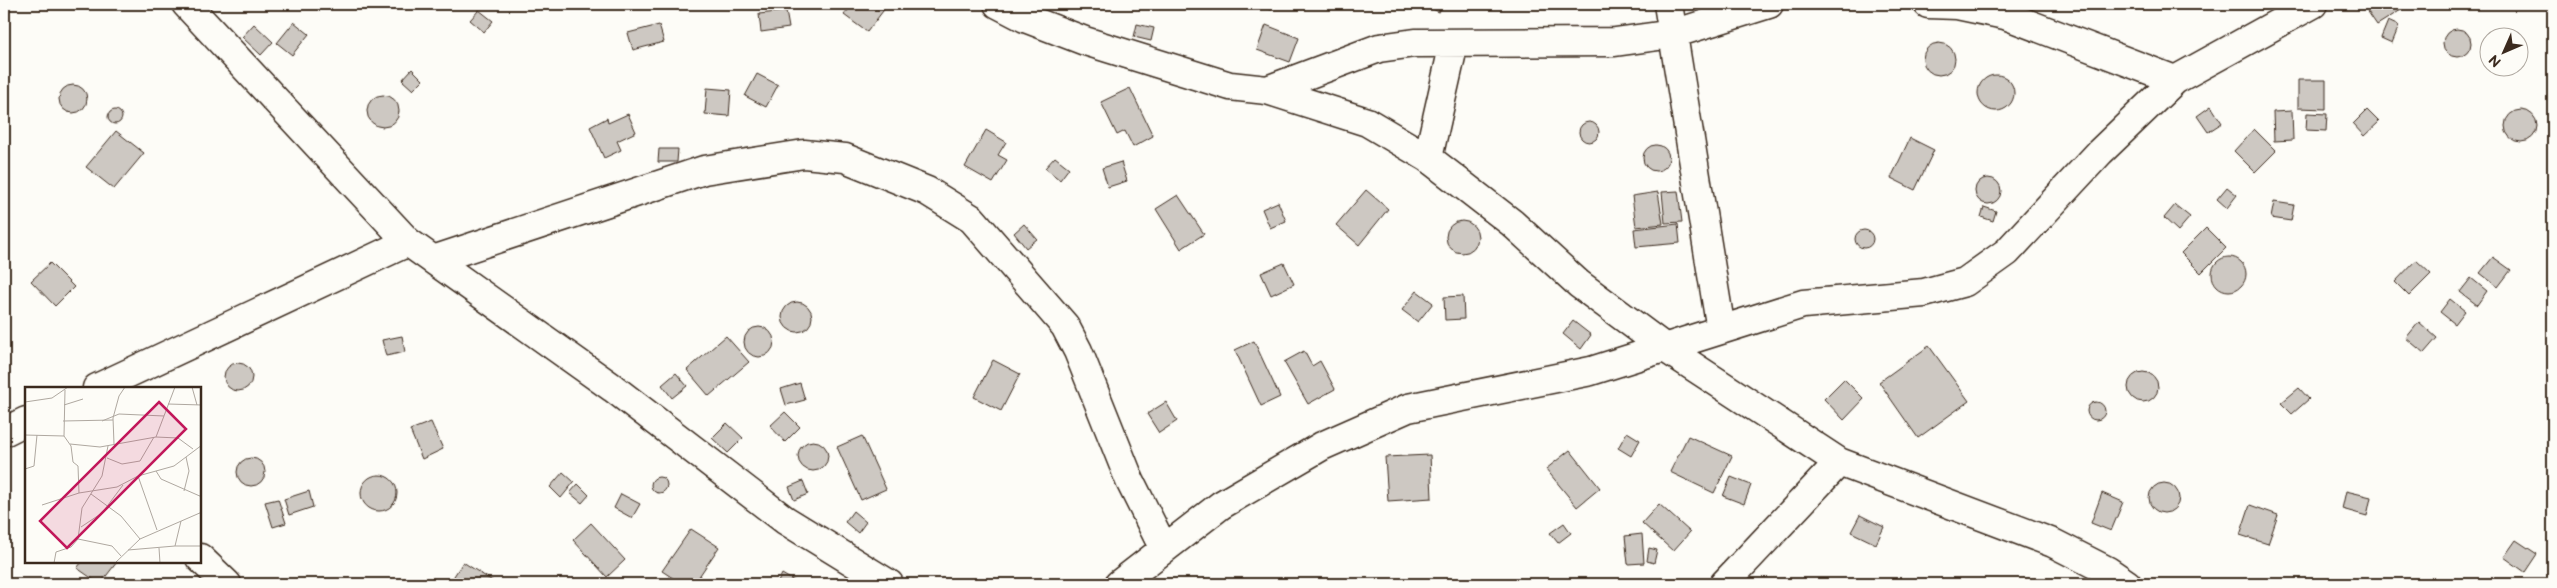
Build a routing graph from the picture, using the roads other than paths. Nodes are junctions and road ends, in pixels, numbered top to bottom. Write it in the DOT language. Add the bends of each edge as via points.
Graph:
graph roads {
  1 [pos="186,4"];
  2 [pos="998,4"];
  3 [pos="1668,4"];
  4 [pos="1769,4"];
  5 [pos="1928,4"];
  6 [pos="2313,4"];
  7 [pos="1029,11"];
  8 [pos="1673,34"];
  9 [pos="1454,43"];
  10 [pos="2175,80"];
  11 [pos="1267,90"];
  12 [pos="1428,158"];
  13 [pos="408,242"];
  14 [pos="433,260"];
  15 [pos="1721,330"];
  16 [pos="1665,348"];
  17 [pos="99,387"];
  18 [pos="25,422"];
  19 [pos="4,432"];
  20 [pos="1839,462"];
  21 [pos="1164,549"];
  22 [pos="201,559"];
  23 [pos="227,584"];
  24 [pos="889,584"];
  25 [pos="1119,584"];
  26 [pos="1724,584"];
  27 [pos="2127,584"];
  1 -- 13 [label="street"];
  2 -- 7 [label="street"];
  3 -- 8 [label="street"];
  4 -- 8 [label="street"];
  5 -- 10 [label="street" via="1957,5 2005,15"];
  6 -- 10 [label="street"];
  7 -- 11 [label="street" via="1085,42 1230,86"];
  8 -- 9 [label="street" via="1616,42"];
  8 -- 15 [label="street"];
  9 -- 11 [label="street" via="1415,43 1379,48"];
  9 -- 12 [label="street"];
  10 -- 15 [label="street" via="2100,152 2007,252 1965,282 1924,293 1803,304"];
  11 -- 12 [label="street" via="1367,122"];
  12 -- 16 [label="street" via="1512,223 1579,284"];
  13 -- 14 [label="street"];
  13 -- 17 [label="street"];
  14 -- 21 [label="street" via="704,170 804,154 845,158 927,191 972,219 1065,326 1130,481"];
  14 -- 24 [label="street" via="612,388 785,520"];
  15 -- 16 [label="street"];
  16 -- 20 [label="street"];
  16 -- 21 [label="street" via="1592,371 1408,408 1314,451 1221,505"];
  18 -- 19 [label="street"];
  20 -- 26 [label="street"];
  20 -- 27 [label="street" via="2053,543"];
  21 -- 25 [label="street"];
  22 -- 23 [label="street"];
}
